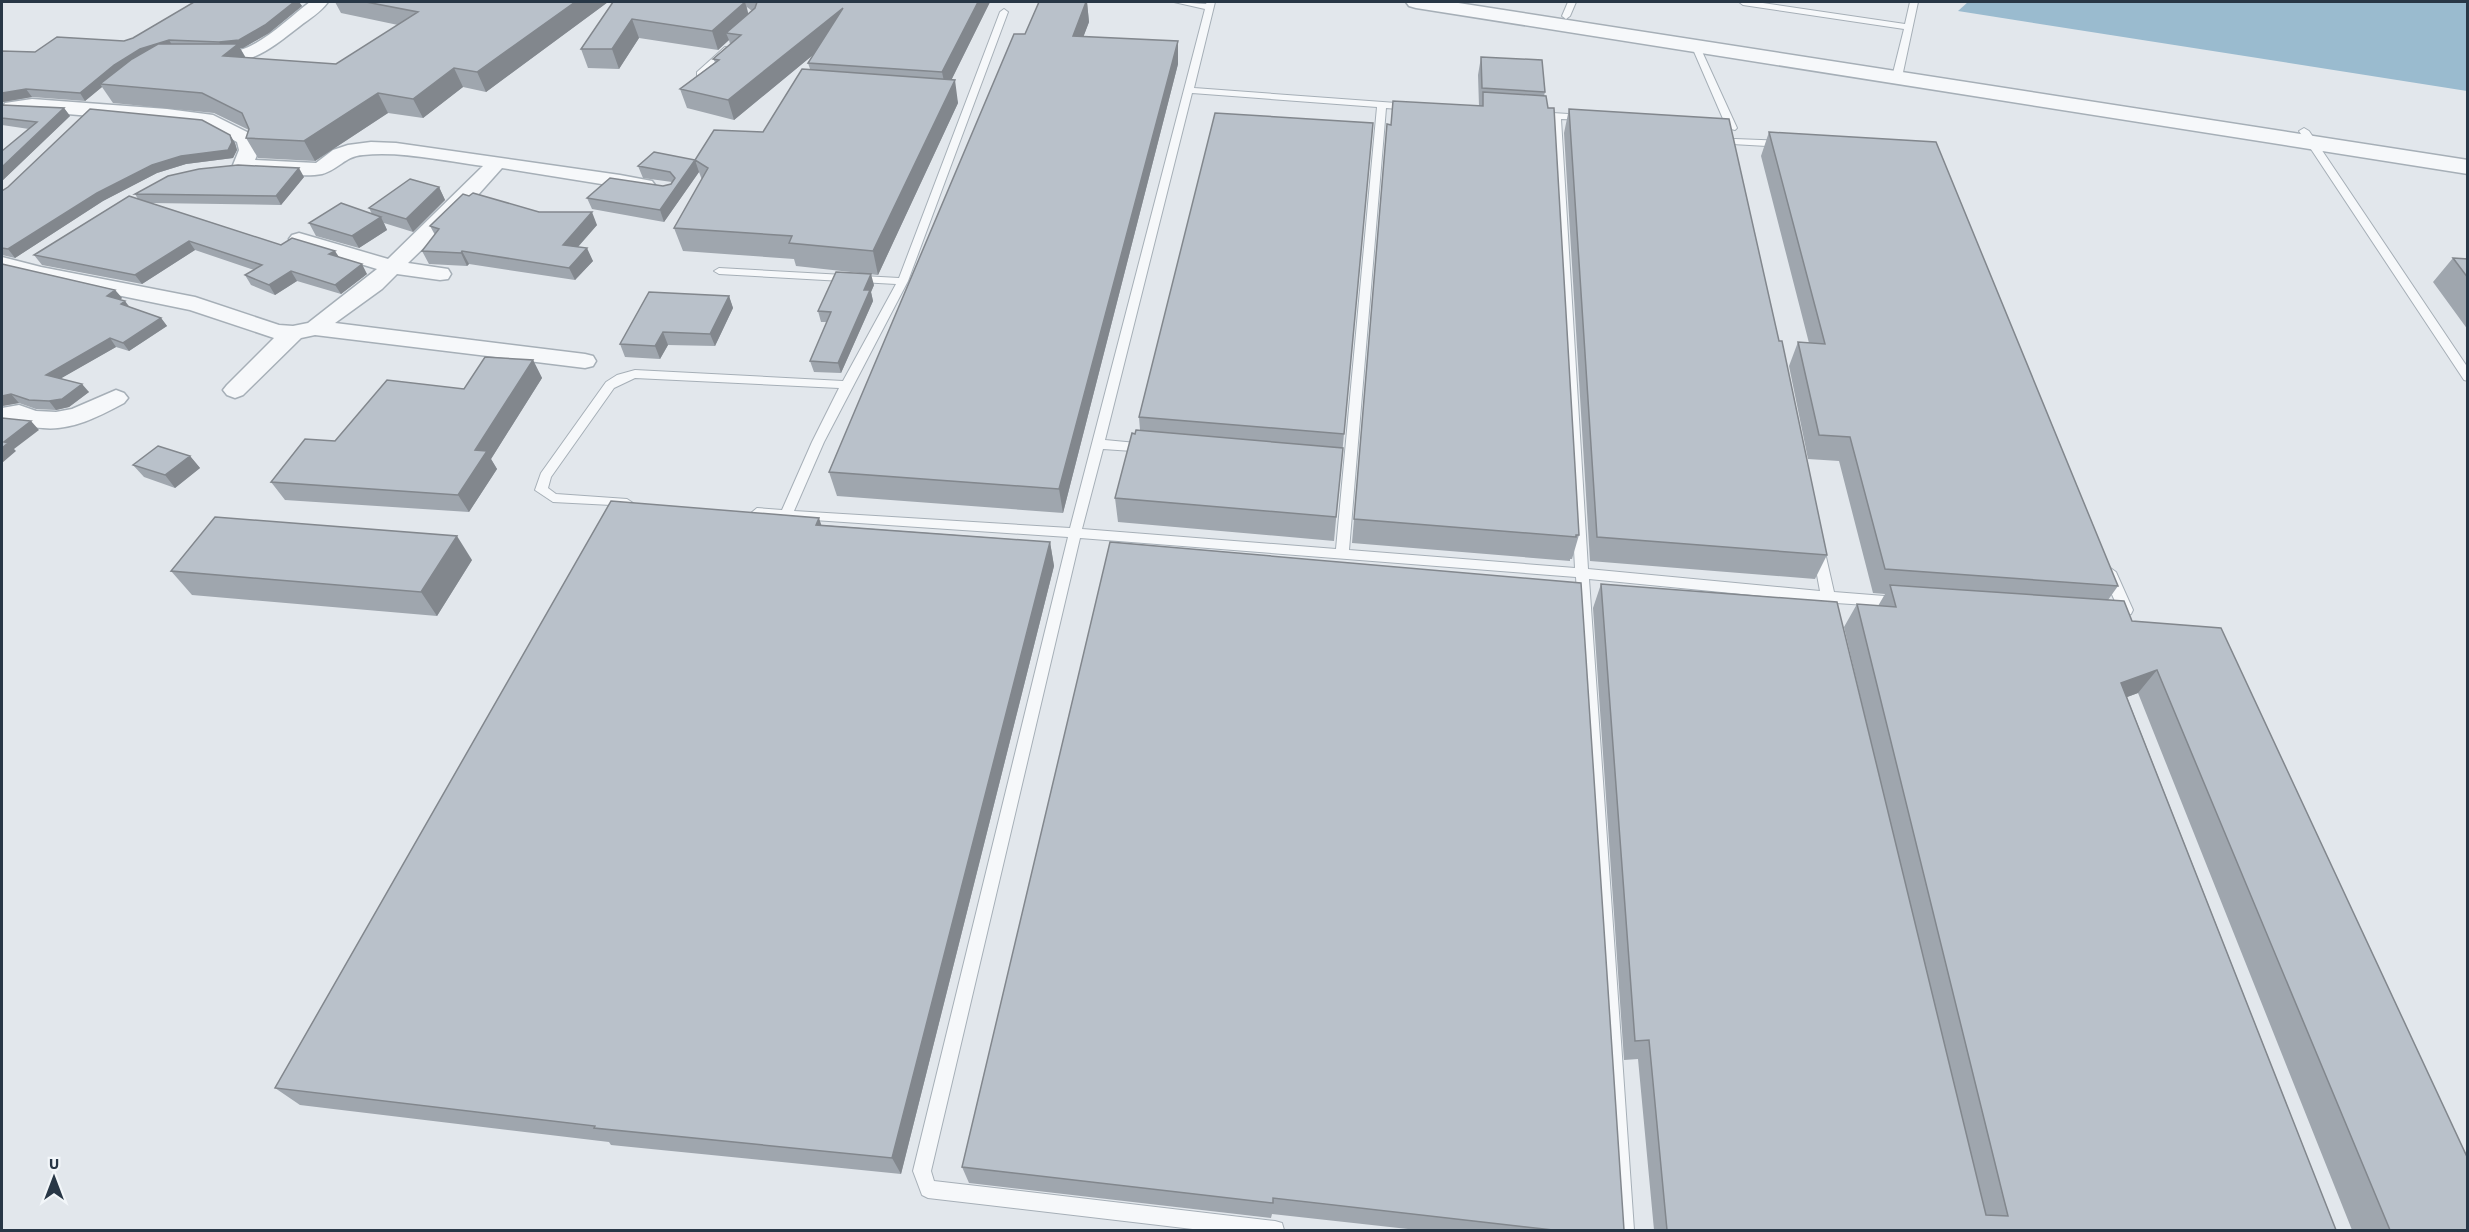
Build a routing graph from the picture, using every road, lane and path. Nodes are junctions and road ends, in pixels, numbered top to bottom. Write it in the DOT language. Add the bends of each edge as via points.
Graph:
graph roads {
  1 [pos="320,2"];
  2 [pos="1178,2"];
  3 [pos="1416,2"];
  4 [pos="1474,2"];
  5 [pos="1743,2"];
  6 [pos="1914,2"];
  7 [pos="1210,4"];
  8 [pos="1569,9"];
  9 [pos="1004,12"];
  10 [pos="1908,27"];
  11 [pos="732,45"];
  12 [pos="1696,47"];
  13 [pos="189,54"];
  14 [pos="1898,72"];
  15 [pos="700,74"];
  16 [pos="115,90"];
  17 [pos="1188,90"];
  18 [pos="960,97"];
  19 [pos="972,98"];
  20 [pos="1382,105"];
  21 [pos="12,107"];
  22 [pos="1417,107"];
  23 [pos="92,110"];
  24 [pos="1521,114"];
  25 [pos="1556,116"];
  26 [pos="1591,118"];
  27 [pos="75,125"];
  28 [pos="2307,137"];
  29 [pos="1792,144"];
  30 [pos="2468,156"];
  31 [pos="497,162"];
  32 [pos="2468,167"];
  33 [pos="667,189"];
  34 [pos="299,239"];
  35 [pos="38,255"];
  36 [pos="10,265"];
  37 [pos="392,267"];
  38 [pos="719,271"];
  39 [pos="440,274"];
  40 [pos="903,281"];
  41 [pos="315,327"];
  42 [pos="292,333"];
  43 [pos="585,361"];
  44 [pos="2468,377"];
  45 [pos="847,385"];
  46 [pos="235,390"];
  47 [pos="116,398"];
  48 [pos="2,416"];
  49 [pos="1098,444"];
  50 [pos="1155,449"];
  51 [pos="635,504"];
  52 [pos="739,512"];
  53 [pos="786,515"];
  54 [pos="1075,533"];
  55 [pos="1816,538"];
  56 [pos="1342,555"];
  57 [pos="2102,555"];
  58 [pos="1582,573"];
  59 [pos="1828,597"];
  60 [pos="1911,603"];
  61 [pos="2101,617"];
  62 [pos="1833,620"];
  63 [pos="1275,1230"];
  64 [pos="1625,1230"];
  1 -- 13 [label="street" via="250,54"];
  2 -- 7 [label="lane"];
  3 -- 12 [label="street"];
  4 -- 8 [label="street"];
  5 -- 10 [label="lane"];
  6 -- 10 [label="lane"];
  7 -- 17 [label="lane"];
  8 -- 14 [label="street"];
  9 -- 19 [label="lane"];
  10 -- 14 [label="lane"];
  11 -- 15 [label="lane"];
  12 -- 14 [label="street"];
  12 -- 29 [label="lane" via="1736,148"];
  14 -- 28 [label="street"];
  16 -- 23 [label="street"];
  17 -- 20 [label="lane"];
  17 -- 49 [label="lane"];
  18 -- 19 [label="lane"];
  19 -- 40 [label="lane"];
  20 -- 22 [label="lane"];
  20 -- 56 [label="lane" via="1344,465"];
  21 -- 23 [label="street"];
  23 -- 27 [label="street"];
  23 -- 31 [label="street" via="213,121 246,139 249,150 233,166 317,170 341,153 360,150 419,152"];
  24 -- 25 [label="lane"];
  25 -- 26 [label="lane"];
  25 -- 58 [label="lane"];
  28 -- 30 [label="street"];
  28 -- 32 [label="street"];
  28 -- 44 [label="lane"];
  31 -- 33 [label="street"];
  31 -- 37 [label="street"];
  34 -- 37 [label="street"];
  35 -- 36 [label="street"];
  36 -- 42 [label="street" via="195,304 277,332"];
  37 -- 39 [label="street"];
  37 -- 41 [label="street"];
  38 -- 40 [label="lane"];
  40 -- 45 [label="lane"];
  41 -- 42 [label="street"];
  41 -- 43 [label="street"];
  42 -- 46 [label="street"];
  45 -- 51 [label="lane" via="635,374 621,378 603,394 545,476 541,490 553,498"];
  45 -- 53 [label="lane"];
  47 -- 48 [label="street" via="59,421 33,421 19,413"];
  49 -- 50 [label="lane"];
  49 -- 54 [label="lane"];
  52 -- 53 [label="lane"];
  53 -- 54 [label="lane"];
  54 -- 56 [label="lane"];
  54 -- 63 [label="lane" via="922,1171 928,1189"];
  55 -- 59 [label="lane"];
  56 -- 58 [label="lane"];
  57 -- 61 [label="lane" via="2126,610 2113,618"];
  58 -- 59 [label="lane"];
  58 -- 64 [label="lane"];
  59 -- 60 [label="lane"];
  59 -- 62 [label="lane"];
}
